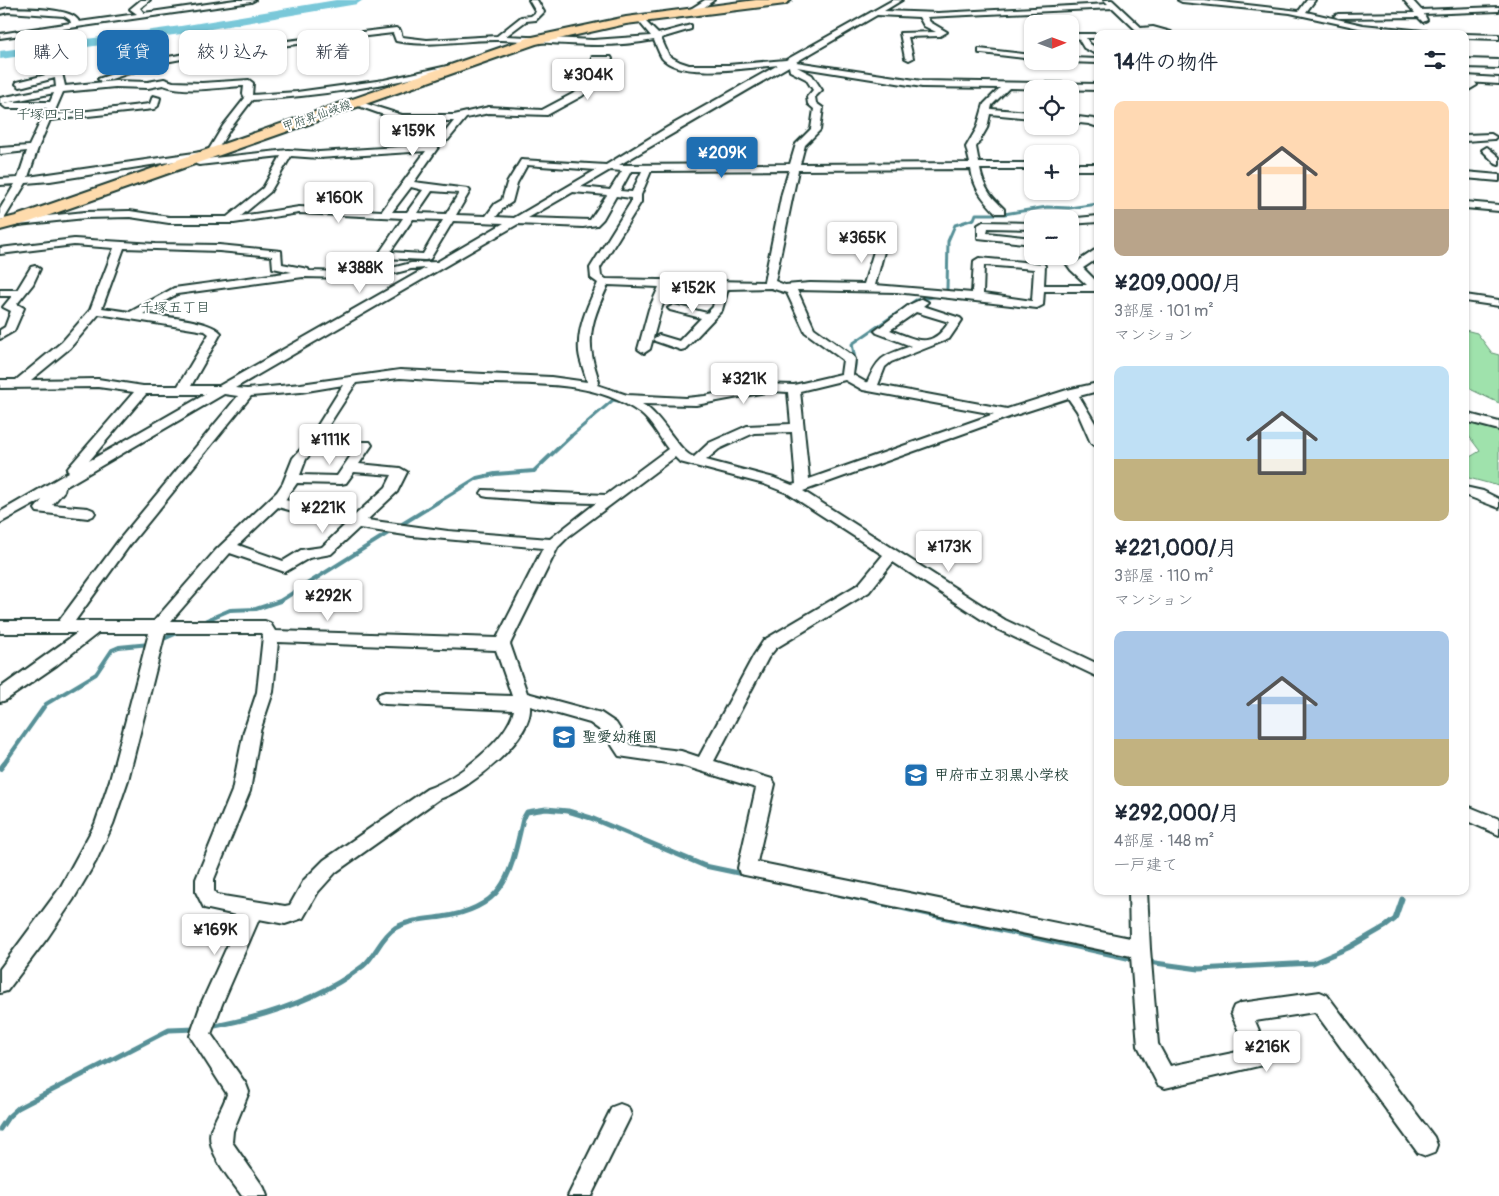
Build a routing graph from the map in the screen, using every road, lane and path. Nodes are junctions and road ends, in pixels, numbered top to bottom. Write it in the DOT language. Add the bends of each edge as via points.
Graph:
graph roads {
  1 [pos="16,0"];
  2 [pos="146,0"];
  3 [pos="251,0"];
  4 [pos="533,0"];
  5 [pos="710,0"];
  6 [pos="785,0"];
  7 [pos="898,0"];
  8 [pos="1108,0"];
  9 [pos="1182,0"];
  10 [pos="1311,0"];
  11 [pos="1408,0"];
  12 [pos="1253,4"];
  13 [pos="1114,6"];
  14 [pos="1499,10"];
  15 [pos="4,11"];
  16 [pos="692,12"];
  17 [pos="875,14"];
  18 [pos="921,14"];
  19 [pos="1302,14"];
  20 [pos="1420,14"];
  21 [pos="0,17"];
  22 [pos="142,17"];
  23 [pos="640,18"];
  24 [pos="1326,23"];
  25 [pos="76,26"];
  26 [pos="688,27"];
  27 [pos="1137,30"];
  28 [pos="1366,30"];
  29 [pos="1427,30"];
  30 [pos="0,36"];
  31 [pos="656,36"];
  32 [pos="1080,36"];
  33 [pos="1094,36"];
  34 [pos="1469,36"];
  35 [pos="1499,37"];
  36 [pos="499,38"];
  37 [pos="533,41"];
  38 [pos="1094,50"];
  39 [pos="982,51"];
  40 [pos="1024,57"];
  41 [pos="909,58"];
  42 [pos="595,59"];
  43 [pos="1079,60"];
  44 [pos="1094,61"];
  45 [pos="1469,62"];
  46 [pos="791,63"];
  47 [pos="1499,64"];
  48 [pos="461,66"];
  49 [pos="1499,81"];
  50 [pos="1469,82"];
  51 [pos="20,84"];
  52 [pos="1005,86"];
  53 [pos="1094,87"];
  54 [pos="60,89"];
  55 [pos="156,98"];
  56 [pos="249,98"];
  57 [pos="0,101"];
  58 [pos="354,103"];
  59 [pos="54,104"];
  60 [pos="0,105"];
  61 [pos="986,111"];
  62 [pos="1024,114"];
  63 [pos="462,117"];
  64 [pos="48,118"];
  65 [pos="1079,119"];
  66 [pos="1094,122"];
  67 [pos="1491,137"];
  68 [pos="1469,138"];
  69 [pos="33,148"];
  70 [pos="432,148"];
  71 [pos="1487,150"];
  72 [pos="0,151"];
  73 [pos="288,153"];
  74 [pos="211,154"];
  75 [pos="190,161"];
  76 [pos="1499,162"];
  77 [pos="794,166"];
  78 [pos="976,166"];
  79 [pos="1024,166"];
  80 [pos="1079,166"];
  81 [pos="1094,166"];
  82 [pos="609,167"];
  83 [pos="648,167"];
  84 [pos="628,168"];
  85 [pos="1469,175"];
  86 [pos="1499,178"];
  87 [pos="22,181"];
  88 [pos="0,182"];
  89 [pos="408,184"];
  90 [pos="429,188"];
  91 [pos="577,190"];
  92 [pos="613,193"];
  93 [pos="636,195"];
  94 [pos="1469,206"];
  95 [pos="1499,208"];
  96 [pos="1000,211"];
  97 [pos="385,214"];
  98 [pos="410,215"];
  99 [pos="449,218"];
  100 [pos="1094,219"];
  101 [pos="230,220"];
  102 [pos="488,220"];
  103 [pos="1079,220"];
  104 [pos="3,222"];
  105 [pos="513,222"];
  106 [pos="1024,226"];
  107 [pos="1024,240"];
  108 [pos="120,245"];
  109 [pos="880,248"];
  110 [pos="0,251"];
  111 [pos="1094,255"];
  112 [pos="426,258"];
  113 [pos="443,261"];
  114 [pos="1073,265"];
  115 [pos="1075,268"];
  116 [pos="35,269"];
  117 [pos="302,274"];
  118 [pos="604,282"];
  119 [pos="666,284"];
  120 [pos="723,284"];
  121 [pos="772,285"];
  122 [pos="1094,285"];
  123 [pos="869,287"];
  124 [pos="787,288"];
  125 [pos="1038,288"];
  126 [pos="1094,288"];
  127 [pos="0,293"];
  128 [pos="19,293"];
  129 [pos="954,293"];
  130 [pos="977,296"];
  131 [pos="1469,299"];
  132 [pos="1499,303"];
  133 [pos="913,307"];
  134 [pos="674,308"];
  135 [pos="95,310"];
  136 [pos="132,316"];
  137 [pos="709,317"];
  138 [pos="0,335"];
  139 [pos="659,339"];
  140 [pos="921,345"];
  141 [pos="644,349"];
  142 [pos="848,376"];
  143 [pos="352,380"];
  144 [pos="21,382"];
  145 [pos="1,384"];
  146 [pos="590,387"];
  147 [pos="871,387"];
  148 [pos="1094,388"];
  149 [pos="183,389"];
  150 [pos="794,389"];
  151 [pos="144,390"];
  152 [pos="222,390"];
  153 [pos="247,393"];
  154 [pos="1070,394"];
  155 [pos="621,398"];
  156 [pos="1008,413"];
  157 [pos="1469,417"];
  158 [pos="1499,426"];
  159 [pos="798,428"];
  160 [pos="1094,435"];
  161 [pos="365,445"];
  162 [pos="674,451"];
  163 [pos="696,462"];
  164 [pos="350,467"];
  165 [pos="291,479"];
  166 [pos="66,480"];
  167 [pos="797,488"];
  168 [pos="1469,492"];
  169 [pos="488,493"];
  170 [pos="608,500"];
  171 [pos="275,501"];
  172 [pos="1498,503"];
  173 [pos="88,513"];
  174 [pos="0,518"];
  175 [pos="357,522"];
  176 [pos="553,544"];
  177 [pos="227,547"];
  178 [pos="892,554"];
  179 [pos="0,626"];
  180 [pos="64,626"];
  181 [pos="95,627"];
  182 [pos="158,627"];
  183 [pos="271,636"];
  184 [pos="502,644"];
  185 [pos="1094,669"];
  186 [pos="0,696"];
  187 [pos="385,698"];
  188 [pos="520,700"];
  189 [pos="703,766"];
  190 [pos="1469,814"];
  191 [pos="1499,827"];
  192 [pos="1138,895"];
  193 [pos="253,909"];
  194 [pos="1140,949"];
  195 [pos="0,984"];
  196 [pos="620,1115"];
  197 [pos="1426,1144"];
  198 [pos="256,1196"];
  199 [pos="579,1196"];
  1 -- 15 [label="street"];
  2 -- 22 [label="street" via="134,9 139,10"];
  3 -- 22 [label="street"];
  4 -- 36 [label="street" via="540,12 533,18 524,19"];
  5 -- 16 [label="street"];
  6 -- 16 [label="main road, 甲府昇仙峡線"];
  7 -- 17 [label="street"];
  8 -- 13 [label="street"];
  9 -- 12 [label="street"];
  10 -- 19 [label="street"];
  11 -- 20 [label="street"];
  12 -- 19 [label="street"];
  13 -- 18 [label="street"];
  13 -- 27 [label="street"];
  14 -- 20 [label="street"];
  15 -- 21 [label="street"];
  15 -- 25 [label="street" via="66,14 74,19"];
  16 -- 23 [label="main road, 甲府昇仙峡線"];
  17 -- 18 [label="street"];
  17 -- 46 [label="street"];
  18 -- 41 [label="street" via="926,24 943,32 903,36"];
  19 -- 24 [label="street"];
  20 -- 24 [label="street" via="1348,15"];
  20 -- 29 [label="street"];
  22 -- 25 [label="street"];
  23 -- 31 [label="street"];
  23 -- 37 [label="main road, 甲府昇仙峡線" via="569,30"];
  24 -- 28 [label="street"];
  25 -- 30 [label="street"];
  26 -- 31 [label="street"];
  31 -- 37 [label="street" via="620,42"];
  31 -- 46 [label="street" via="666,56 683,66"];
  32 -- 33 [label="street"];
  32 -- 38 [label="street"];
  34 -- 35 [label="street"];
  36 -- 37 [label="street"];
  36 -- 54 [label="street" via="427,42 399,39 396,30 266,44 165,60"];
  37 -- 48 [label="main road, 甲府昇仙峡線"];
  39 -- 40 [label="street"];
  42 -- 63 [label="street" via="608,59 596,80 548,112 490,110"];
  43 -- 44 [label="street"];
  45 -- 47 [label="street"];
  46 -- 52 [label="street" via="922,84"];
  46 -- 77 [label="street" via="793,69 809,77 818,90 811,97 812,104 819,108 815,130 801,144"];
  46 -- 82 [label="street"];
  48 -- 56 [label="street" via="384,83"];
  48 -- 58 [label="main road, 甲府昇仙峡線"];
  49 -- 50 [label="street"];
  51 -- 54 [label="street" via="58,74"];
  52 -- 53 [label="street"];
  52 -- 61 [label="street" via="988,104"];
  54 -- 56 [label="street" via="164,82 202,86 249,83"];
  54 -- 57 [label="street" via="32,92"];
  54 -- 59 [label="street"];
  55 -- 64 [label="street" via="154,106"];
  56 -- 74 [label="street"];
  58 -- 63 [label="street" via="402,118"];
  58 -- 74 [label="main road, 甲府昇仙峡線"];
  59 -- 60 [label="street"];
  59 -- 64 [label="street"];
  61 -- 62 [label="street"];
  61 -- 78 [label="street" via="982,128 971,147"];
  63 -- 70 [label="street"];
  64 -- 69 [label="street"];
  65 -- 66 [label="street"];
  67 -- 68 [label="street"];
  69 -- 72 [label="street"];
  69 -- 87 [label="street"];
  70 -- 73 [label="street" via="320,155"];
  70 -- 89 [label="street"];
  71 -- 76 [label="street"];
  73 -- 75 [label="street"];
  73 -- 101 [label="street" via="267,190"];
  74 -- 75 [label="main road, 甲府昇仙峡線"];
  74 -- 87 [label="street"];
  75 -- 104 [label="main road, 甲府昇仙峡線"];
  77 -- 78 [label="street"];
  77 -- 83 [label="street"];
  77 -- 121 [label="street" via="769,275"];
  78 -- 79 [label="street"];
  78 -- 96 [label="street" via="984,195"];
  80 -- 81 [label="street"];
  82 -- 84 [label="street"];
  82 -- 102 [label="street" via="524,162 512,183 507,202 499,206"];
  82 -- 105 [label="street"];
  83 -- 84 [label="street"];
  83 -- 93 [label="street"];
  84 -- 92 [label="street"];
  85 -- 86 [label="street"];
  87 -- 88 [label="street"];
  87 -- 104 [label="street"];
  89 -- 90 [label="street"];
  89 -- 97 [label="street"];
  90 -- 98 [label="street"];
  90 -- 99 [label="street" via="465,191"];
  91 -- 92 [label="street"];
  92 -- 93 [label="street"];
  92 -- 105 [label="street" via="593,223"];
  93 -- 118 [label="street" via="636,202 595,268 596,278"];
  94 -- 95 [label="street"];
  97 -- 98 [label="street"];
  97 -- 101 [label="street" via="300,210"];
  98 -- 99 [label="street"];
  98 -- 112 [label="street" via="383,255"];
  99 -- 102 [label="street"];
  99 -- 112 [label="street"];
  100 -- 103 [label="street"];
  101 -- 104 [label="street" via="169,220 130,214"];
  102 -- 105 [label="street"];
  105 -- 113 [label="street"];
  106 -- 107 [label="street" via="983,225 982,236"];
  108 -- 110 [label="street" via="74,242"];
  108 -- 117 [label="street" via="277,253 277,266 304,271"];
  108 -- 135 [label="street"];
  109 -- 123 [label="street"];
  111 -- 115 [label="street"];
  112 -- 113 [label="street"];
  113 -- 117 [label="street" via="388,272"];
  113 -- 152 [label="street"];
  114 -- 115 [label="street"];
  115 -- 122 [label="street"];
  116 -- 128 [label="street"];
  117 -- 136 [label="street" via="174,291"];
  118 -- 119 [label="street"];
  118 -- 146 [label="street" via="586,333 585,348 593,382"];
  119 -- 120 [label="street"];
  119 -- 141 [label="street"];
  120 -- 121 [label="street"];
  120 -- 137 [label="street" via="718,308"];
  121 -- 124 [label="street"];
  123 -- 124 [label="street"];
  123 -- 129 [label="street"];
  124 -- 142 [label="street" via="792,291 809,330 849,359"];
  125 -- 126 [label="street"];
  125 -- 130 [label="street" via="1037,305"];
  125 -- 130 [label="street" via="1040,266 979,260"];
  127 -- 128 [label="street"];
  128 -- 138 [label="street" via="10,307 18,308 10,329"];
  129 -- 130 [label="street"];
  129 -- 133 [label="street"];
  131 -- 132 [label="street"];
  133 -- 140 [label="street" via="881,331"];
  133 -- 140 [label="street" via="956,320 944,337"];
  134 -- 137 [label="street"];
  135 -- 136 [label="street"];
  135 -- 144 [label="street" via="66,345"];
  136 -- 149 [label="street" via="208,328 215,333"];
  137 -- 139 [label="street" via="681,346"];
  140 -- 147 [label="street" via="887,359 880,366"];
  142 -- 147 [label="street"];
  142 -- 150 [label="street"];
  143 -- 146 [label="street" via="400,374 554,380"];
  143 -- 153 [label="street"];
  143 -- 165 [label="street" via="314,442 300,458"];
  144 -- 145 [label="street"];
  144 -- 151 [label="street" via="98,383"];
  146 -- 155 [label="street"];
  147 -- 156 [label="street"];
  148 -- 154 [label="street"];
  149 -- 151 [label="street"];
  149 -- 152 [label="street"];
  150 -- 155 [label="street" via="764,386 688,402"];
  150 -- 159 [label="street"];
  151 -- 166 [label="street"];
  152 -- 153 [label="street"];
  152 -- 166 [label="street"];
  153 -- 180 [label="street" via="124,543"];
  154 -- 156 [label="street"];
  154 -- 160 [label="street"];
  155 -- 162 [label="street" via="653,417"];
  156 -- 167 [label="street"];
  157 -- 158 [label="street"];
  159 -- 163 [label="street" via="752,429 714,446"];
  159 -- 167 [label="street"];
  161 -- 164 [label="street"];
  162 -- 163 [label="street"];
  162 -- 170 [label="street"];
  163 -- 167 [label="street"];
  164 -- 165 [label="street" via="341,480"];
  164 -- 175 [label="street" via="400,472 392,489"];
  165 -- 171 [label="street"];
  166 -- 173 [label="street" via="42,509"];
  166 -- 174 [label="street"];
  167 -- 178 [label="street"];
  168 -- 172 [label="street"];
  169 -- 170 [label="street"];
  170 -- 176 [label="street"];
  171 -- 175 [label="street"];
  171 -- 177 [label="street"];
  175 -- 176 [label="street"];
  175 -- 177 [label="street" via="326,551 306,553 285,568"];
  176 -- 184 [label="street"];
  177 -- 182 [label="street"];
  178 -- 185 [label="street" via="1000,624"];
  178 -- 189 [label="street" via="864,588 770,644"];
  179 -- 180 [label="street"];
  180 -- 181 [label="street"];
  181 -- 182 [label="street"];
  181 -- 186 [label="street"];
  182 -- 183 [label="street" via="265,627"];
  182 -- 195 [label="street" via="152,662 113,802 99,835 80,872 31,945"];
  183 -- 184 [label="street"];
  183 -- 193 [label="street" via="265,692 252,731 241,792 205,880 205,892 211,902"];
  184 -- 188 [label="street"];
  187 -- 188 [label="street"];
  188 -- 189 [label="street" via="595,718 610,728 625,750 681,758"];
  188 -- 193 [label="street" via="522,712 516,730 491,755 450,788 433,794 330,866 311,886 296,912 285,915"];
  189 -- 194 [label="street" via="766,784 746,868"];
  190 -- 191 [label="street"];
  192 -- 194 [label="street"];
  193 -- 198 [label="street" via="203,1026 238,1092 221,1134 221,1146"];
  194 -- 197 [label="street" via="1148,1046 1165,1078 1260,1057 1241,1013 1320,1002"];
  196 -- 199 [label="street"];
}
